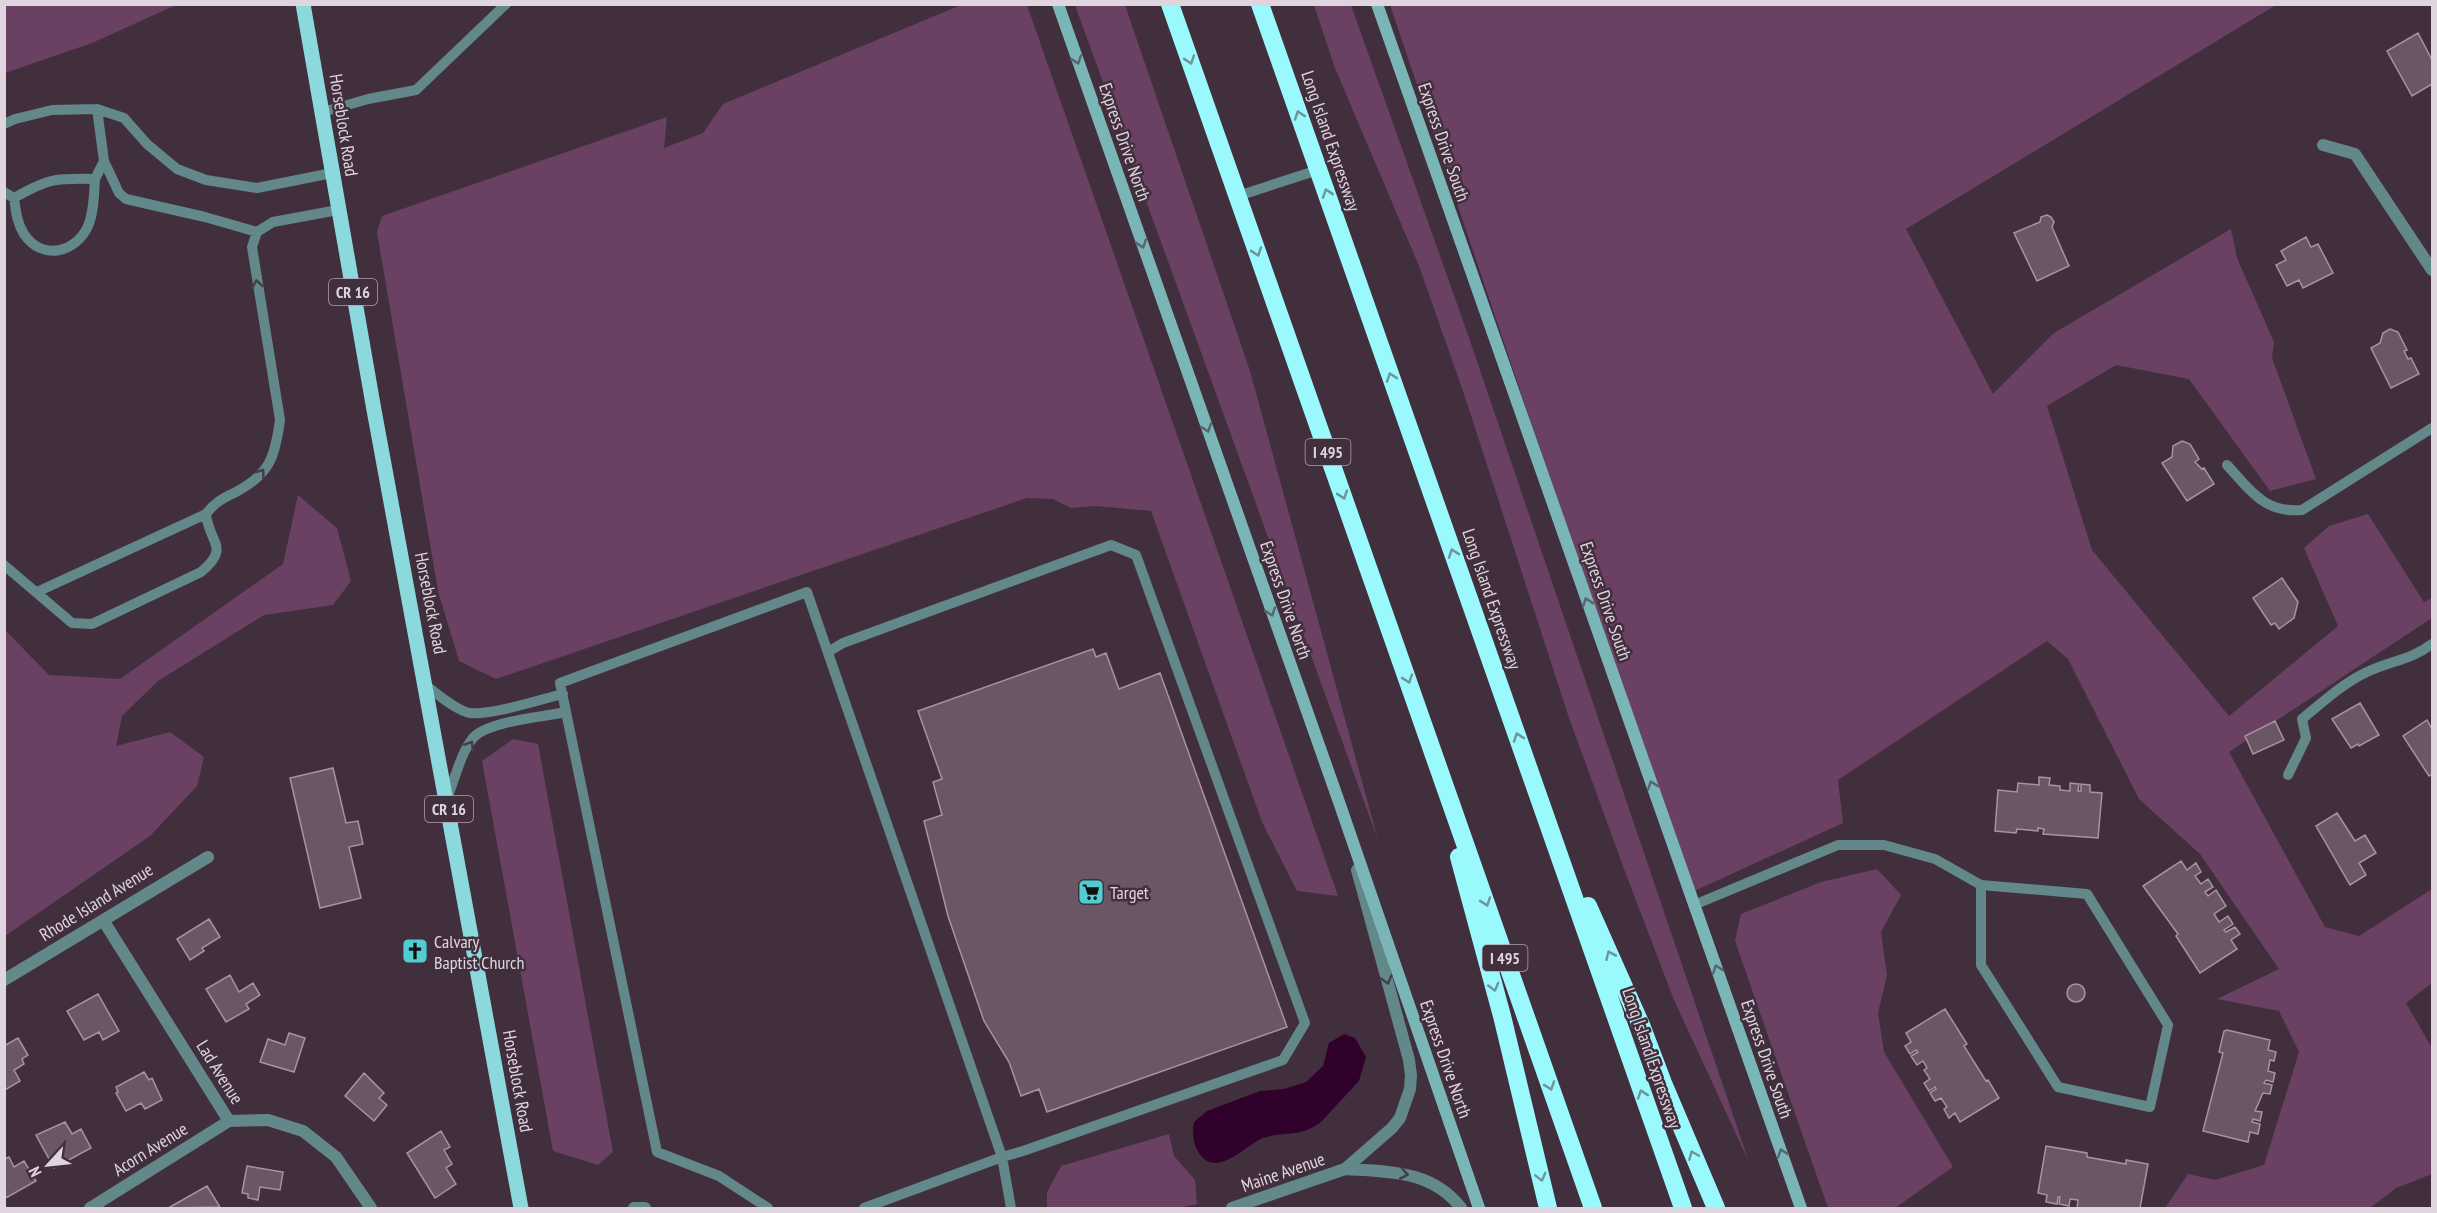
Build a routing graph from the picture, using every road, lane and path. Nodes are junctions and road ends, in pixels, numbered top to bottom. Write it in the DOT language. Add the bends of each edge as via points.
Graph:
graph roads {
  1 [pos="303,4"];
  2 [pos="506,4"];
  3 [pos="1058,4"];
  4 [pos="1170,4"];
  5 [pos="1260,4"];
  6 [pos="1377,4"];
  7 [pos="97,109"];
  8 [pos="323,112"];
  9 [pos="4,124"];
  10 [pos="2323,145"];
  11 [pos="104,161"];
  12 [pos="1318,170"];
  13 [pos="332,173"];
  14 [pos="96,179"];
  15 [pos="4,192"];
  16 [pos="1238,196"];
  17 [pos="14,198"];
  18 [pos="338,210"];
  19 [pos="257,232"];
  20 [pos="2433,270"];
  21 [pos="2433,428"];
  22 [pos="2227,465"];
  23 [pos="206,514"];
  24 [pos="4,566"];
  25 [pos="37,592"];
  26 [pos="2433,644"];
  27 [pos="828,652"];
  28 [pos="427,686"];
  29 [pos="563,694"];
  30 [pos="1418,708"];
  31 [pos="566,712"];
  32 [pos="2288,775"];
  33 [pos="1537,793"];
  34 [pos="447,798"];
  35 [pos="1339,802"];
  36 [pos="208,856"];
  37 [pos="1981,885"];
  38 [pos="1694,905"];
  39 [pos="103,920"];
  40 [pos="4,980"];
  41 [pos="229,1121"];
  42 [pos="1002,1157"];
  43 [pos="1346,1169"];
  44 [pos="90,1209"];
  45 [pos="371,1209"];
  46 [pos="521,1209"];
  47 [pos="634,1209"];
  48 [pos="645,1209"];
  49 [pos="768,1209"];
  50 [pos="864,1209"];
  51 [pos="1011,1209"];
  52 [pos="1233,1209"];
  53 [pos="1461,1209"];
  54 [pos="1479,1209"];
  55 [pos="1548,1209"];
  56 [pos="1593,1209"];
  57 [pos="1683,1209"];
  58 [pos="1716,1209"];
  59 [pos="1801,1209"];
  1 -- 8 [label="main road, Horseblock Road / CR 16"];
  2 -- 8 [label="lane" via="416,90"];
  3 -- 35 [label="main road, Express Drive North, one-way"];
  4 -- 16 [label="highway, I 495, one-way"];
  12 -- 5 [label="highway, Long Island Expressway, one-way"];
  38 -- 6 [label="main road, Express Drive South, one-way"];
  7 -- 9 [label="lane" via="52,110"];
  7 -- 11 [label="lane"];
  7 -- 13 [label="lane" via="124,118 177,169 206,180 256,188"];
  8 -- 13 [label="main road, Horseblock Road / CR 16"];
  10 -- 20 [label="street" via="2355,154"];
  11 -- 14 [label="lane"];
  11 -- 19 [label="lane" via="118,193 126,200"];
  12 -- 16 [label="lane"];
  33 -- 12 [label="highway, Long Island Expressway, one-way"];
  13 -- 18 [label="main road, Horseblock Road / CR 16"];
  14 -- 17 [label="lane" via="59,178"];
  14 -- 17 [label="lane" via="89,225 79,240 61,251 42,249 26,236 16,218"];
  15 -- 17 [label="lane"];
  16 -- 30 [label="highway, I 495, one-way"];
  18 -- 19 [label="lane" via="273,222"];
  18 -- 28 [label="main road, Horseblock Road / CR 16"];
  23 -- 19 [label="lane, one-way" via="213,504 255,482 265,471 277,442 280,420 252,255"];
  21 -- 22 [label="lane" via="2302,510 2280,511 2260,501"];
  23 -- 25 [label="lane"];
  23 -- 25 [label="lane" via="218,546 214,561 201,572 92,624 72,623"];
  24 -- 25 [label="lane"];
  26 -- 32 [label="lane" via="2418,655 2368,672 2302,719 2307,738"];
  27 -- 29 [label="lane" via="807,592 560,683"];
  27 -- 42 [label="lane"];
  27 -- 42 [label="lane" via="843,643 1111,545 1136,555 1305,1023 1283,1060"];
  28 -- 29 [label="lane" via="470,713"];
  28 -- 34 [label="main road, Horseblock Road / CR 16"];
  29 -- 31 [label="lane"];
  30 -- 55 [label="highway, one-way" via="1502,1016"];
  30 -- 56 [label="highway, I 495, one-way"];
  34 -- 31 [label="lane, one-way" via="474,737 491,727"];
  31 -- 49 [label="lane" via="657,1152 718,1176"];
  57 -- 33 [label="highway, Long Island Expressway, one-way"];
  58 -- 33 [label="highway, one-way" via="1641,1025"];
  34 -- 46 [label="main road, Horseblock Road / CR 16"];
  35 -- 43 [label="street, one-way" via="1411,1075 1406,1103 1392,1128"];
  35 -- 54 [label="main road, Express Drive North"];
  36 -- 39 [label="street, Rhode Island Avenue"];
  37 -- 37 [label="lane" via="1981,965 2058,1087 2150,1107 2168,1024 2087,894"];
  37 -- 38 [label="lane" via="1935,859 1884,845 1838,845"];
  59 -- 38 [label="main road, Express Drive South, one-way"];
  39 -- 40 [label="street, Rhode Island Avenue"];
  39 -- 41 [label="street, Lad Avenue"];
  41 -- 44 [label="street, Acorn Avenue"];
  41 -- 45 [label="street, Lad Avenue" via="268,1120 303,1131 336,1157"];
  42 -- 50 [label="lane"];
  42 -- 51 [label="lane"];
  43 -- 52 [label="street, Maine Avenue"];
  43 -- 53 [label="street, one-way" via="1410,1174 1438,1186"];
  47 -- 48 [label="street"];
}
